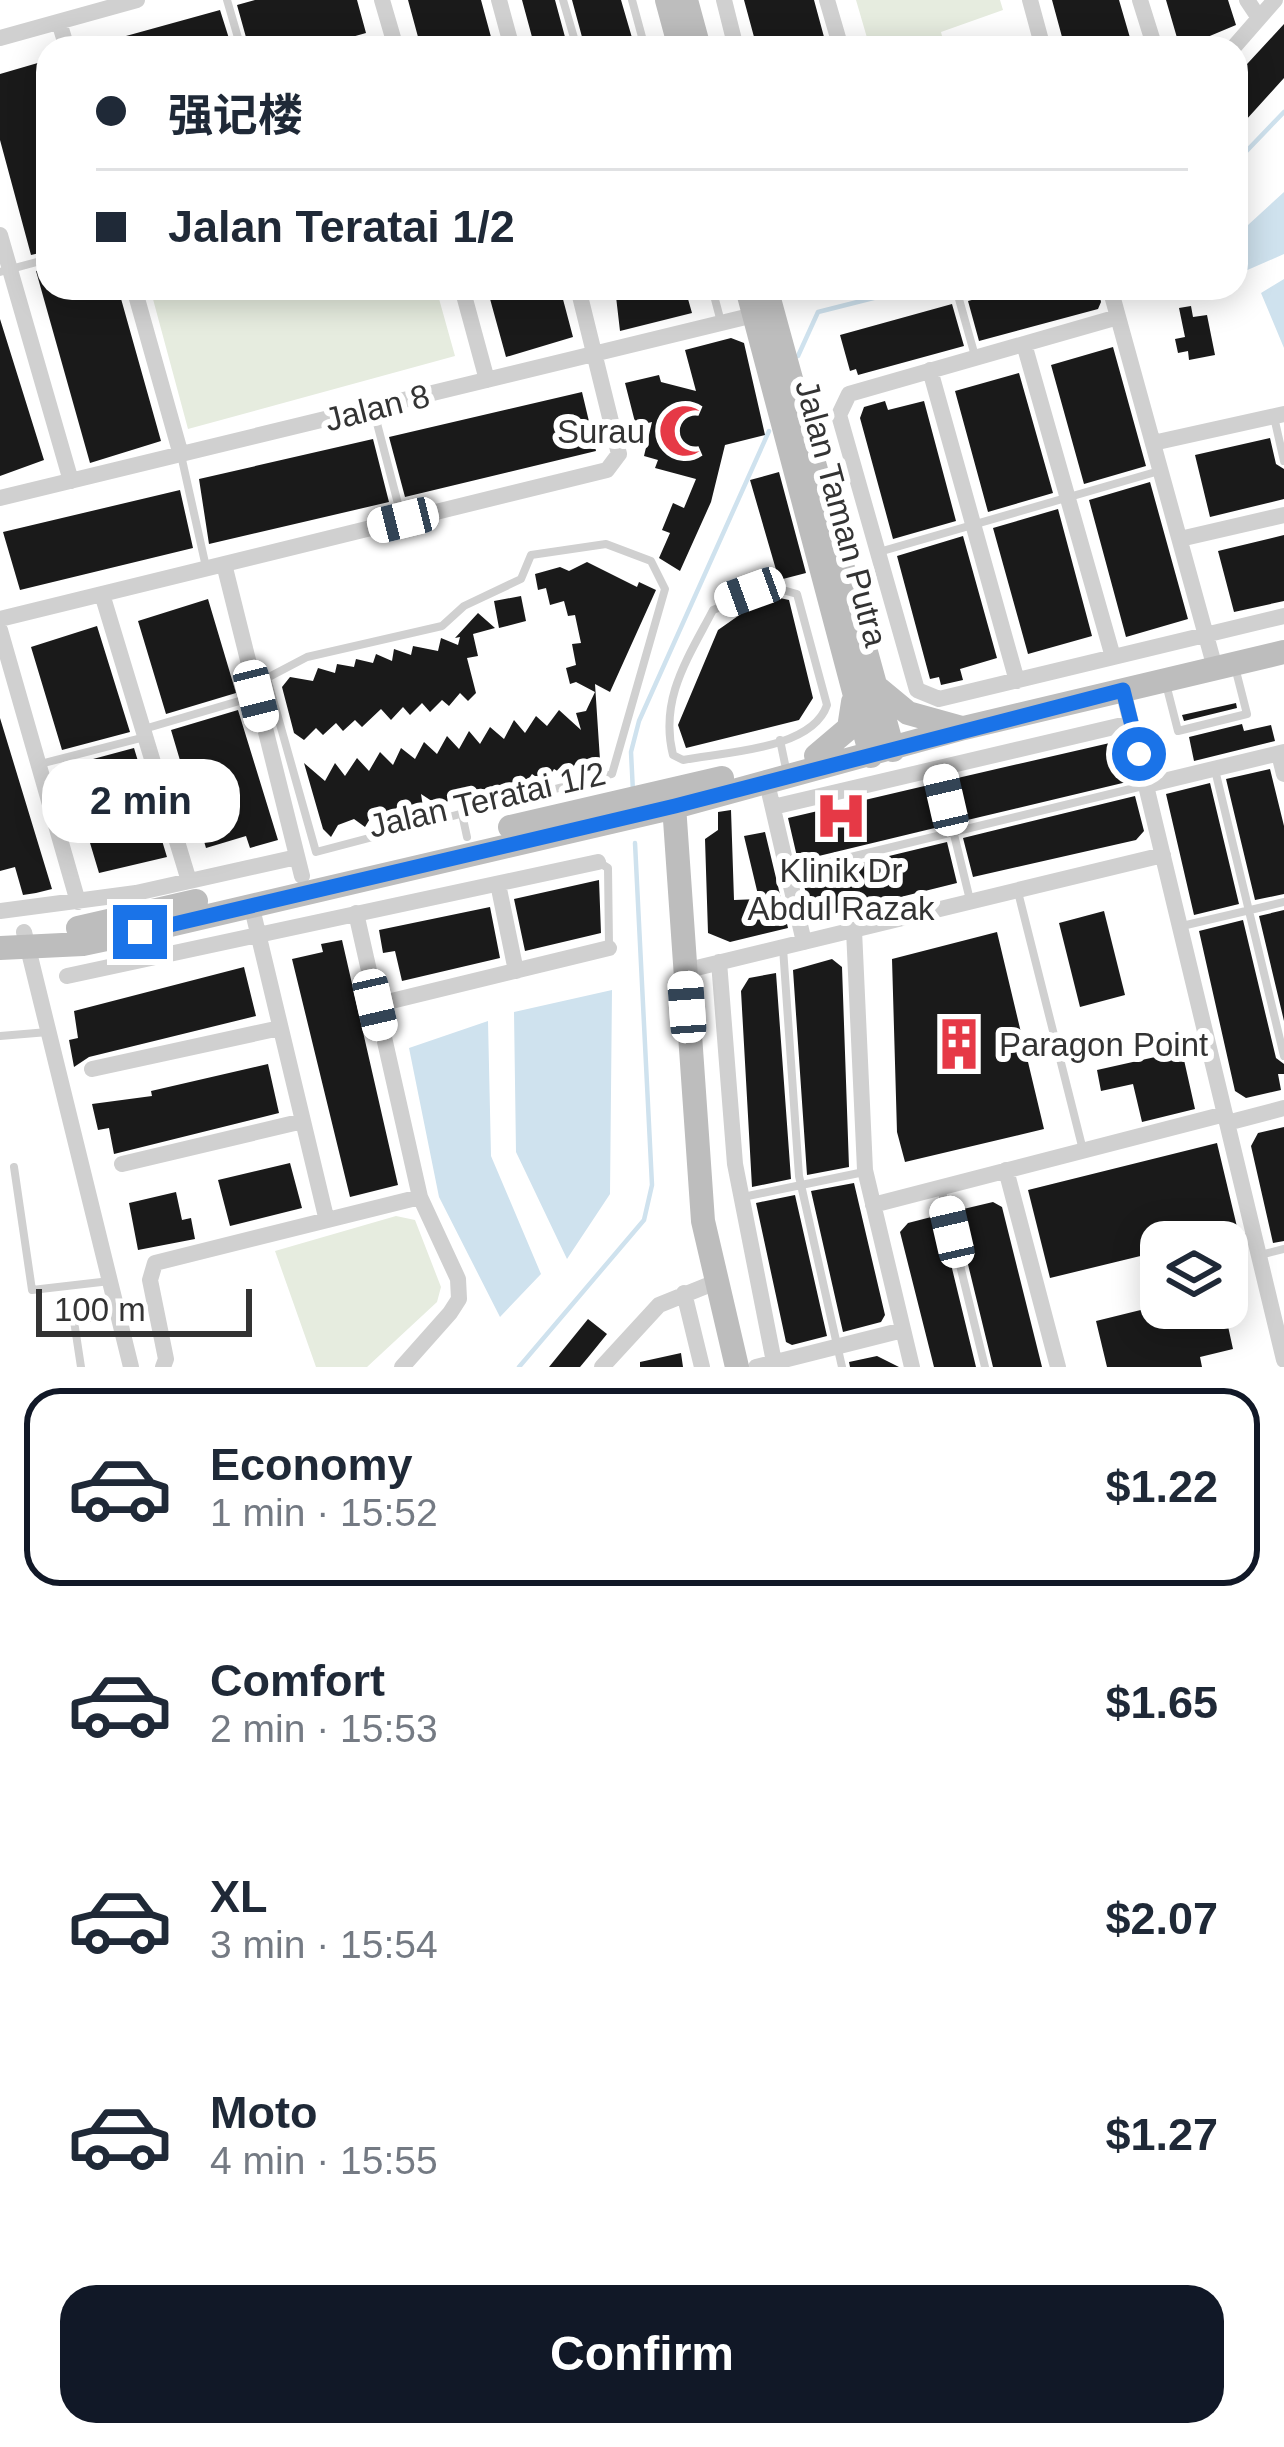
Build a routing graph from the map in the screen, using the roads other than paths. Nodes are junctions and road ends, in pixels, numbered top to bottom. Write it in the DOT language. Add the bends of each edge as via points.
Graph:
graph roads {
  1 [pos="137,0"];
  2 [pos="227,0"];
  3 [pos="382,0"];
  4 [pos="499,0"];
  5 [pos="563,0"];
  6 [pos="632,0"];
  7 [pos="667,0"];
  8 [pos="686,0"];
  9 [pos="724,0"];
  10 [pos="827,0"];
  11 [pos="1030,0"];
  12 [pos="1140,0"];
  13 [pos="1247,0"];
  14 [pos="1275,0"];
  15 [pos="1259,18"];
  16 [pos="59,22"];
  17 [pos="63,36"];
  18 [pos="238,36"];
  19 [pos="387,36"];
  20 [pos="509,36"];
  21 [pos="574,36"];
  22 [pos="642,36"];
  23 [pos="677,36"];
  24 [pos="696,36"];
  25 [pos="733,36"];
  26 [pos="838,36"];
  27 [pos="1040,36"];
  28 [pos="1151,36"];
  29 [pos="1243,36"];
  30 [pos="0,38"];
  31 [pos="0,236"];
  32 [pos="36,262"];
  33 [pos="5,271"];
  34 [pos="137,300"];
  35 [pos="465,300"];
  36 [pos="581,300"];
  37 [pos="715,300"];
  38 [pos="750,300"];
  39 [pos="769,300"];
  40 [pos="959,300"];
  41 [pos="1113,300"];
  42 [pos="754,315"];
  43 [pos="1118,317"];
  44 [pos="722,323"];
  45 [pos="1024,344"];
  46 [pos="596,354"];
  47 [pos="975,358"];
  48 [pos="930,370"];
  49 [pos="487,380"];
  50 [pos="373,408"];
  51 [pos="1279,416"];
  52 [pos="1153,443"];
  53 [pos="181,454"];
  54 [pos="1284,461"];
  55 [pos="1160,471"];
  56 [pos="71,481"];
  57 [pos="1067,496"];
  58 [pos="0,499"];
  59 [pos="1284,514"];
  60 [pos="403,520"];
  61 [pos="973,523"];
  62 [pos="1180,539"];
  63 [pos="878,552"];
  64 [pos="216,566"];
  65 [pos="102,594"];
  66 [pos="1284,616"];
  67 [pos="0,619"];
  68 [pos="0,632"];
  69 [pos="1206,635"];
  70 [pos="1284,652"];
  71 [pos="1113,657"];
  72 [pos="1225,666"];
  73 [pos="1017,680"];
  74 [pos="1165,680"];
  75 [pos="259,687"];
  76 [pos="867,689"];
  77 [pos="1123,690"];
  78 [pos="1131,723"];
  79 [pos="964,728"];
  80 [pos="144,733"];
  81 [pos="880,746"];
  82 [pos="1282,753"];
  83 [pos="816,756"];
  84 [pos="38,765"];
  85 [pos="938,768"];
  86 [pos="1215,769"];
  87 [pos="776,774"];
  88 [pos="1284,774"];
  89 [pos="1147,785"];
  90 [pos="674,798"];
  91 [pos="465,826"];
  92 [pos="954,832"];
  93 [pos="1163,855"];
  94 [pos="598,862"];
  95 [pos="300,867"];
  96 [pos="788,873"];
  97 [pos="189,881"];
  98 [pos="498,884"];
  99 [pos="1017,890"];
  100 [pos="78,902"];
  101 [pos="970,902"];
  102 [pos="1284,902"];
  103 [pos="251,904"];
  104 [pos="1249,910"];
  105 [pos="0,911"];
  106 [pos="356,914"];
  107 [pos="1180,927"];
  108 [pos="854,929"];
  109 [pos="256,931"];
  110 [pos="17,937"];
  111 [pos="804,942"];
  112 [pos="783,947"];
  113 [pos="0,948"];
  114 [pos="609,948"];
  115 [pos="719,962"];
  116 [pos="684,970"];
  117 [pos="516,971"];
  118 [pos="67,976"];
  119 [pos="375,1005"];
  120 [pos="280,1028"];
  121 [pos="50,1032"];
  122 [pos="0,1036"];
  123 [pos="1284,1055"];
  124 [pos="92,1069"];
  125 [pos="1284,1108"];
  126 [pos="1226,1118"];
  127 [pos="302,1121"];
  128 [pos="1083,1150"];
  129 [pos="122,1164"];
  130 [pos="14,1167"];
  131 [pos="1006,1170"];
  132 [pos="866,1172"];
  133 [pos="801,1185"];
  134 [pos="941,1187"];
  135 [pos="420,1197"];
  136 [pos="740,1198"];
  137 [pos="873,1204"];
  138 [pos="326,1217"];
  139 [pos="1254,1235"];
  140 [pos="1248,1237"];
  141 [pos="1284,1249"];
  142 [pos="1259,1256"];
  143 [pos="112,1281"];
  144 [pos="716,1282"];
  145 [pos="684,1293"];
  146 [pos="119,1312"];
  147 [pos="903,1330"];
  148 [pos="837,1346"];
  149 [pos="1284,1360"];
  150 [pos="768,1366"];
  151 [pos="82,1367"];
  152 [pos="131,1367"];
  153 [pos="163,1367"];
  154 [pos="402,1367"];
  155 [pos="602,1367"];
  156 [pos="702,1367"];
  157 [pos="737,1367"];
  158 [pos="842,1367"];
  159 [pos="912,1367"];
  160 [pos="985,1367"];
  161 [pos="1058,1367"];
  1 -- 16 [label="street"];
  2 -- 18 [label="lane"];
  3 -- 19 [label="street"];
  4 -- 20 [label="street"];
  5 -- 21 [label="lane"];
  6 -- 22 [label="lane"];
  7 -- 23 [label="main road"];
  8 -- 24 [label="main road"];
  9 -- 25 [label="street"];
  10 -- 26 [label="street"];
  11 -- 27 [label="street"];
  12 -- 28 [label="street"];
  13 -- 15 [label="street"];
  14 -- 15 [label="street"];
  15 -- 29 [label="street"];
  16 -- 17 [label="street"];
  16 -- 30 [label="street"];
  31 -- 33 [label="street"];
  32 -- 33 [label="lane"];
  33 -- 56 [label="street"];
  34 -- 53 [label="street"];
  35 -- 49 [label="street"];
  36 -- 46 [label="street"];
  37 -- 44 [label="lane"];
  38 -- 42 [label="main road, Jalan Taman Putra"];
  39 -- 76 [label="main road, Jalan Taman Putra"];
  40 -- 47 [label="lane"];
  41 -- 43 [label="street"];
  42 -- 44 [label="street, Jalan 8"];
  42 -- 76 [label="main road, Jalan Taman Putra"];
  43 -- 45 [label="street"];
  43 -- 52 [label="street"];
  44 -- 46 [label="street, Jalan 8"];
  45 -- 47 [label="street"];
  45 -- 57 [label="street"];
  46 -- 49 [label="street, Jalan 8"];
  46 -- 60 [label="street" via="619,454 607,470"];
  47 -- 48 [label="street"];
  48 -- 61 [label="street"];
  48 -- 63 [label="street" via="849,394 839,415"];
  49 -- 50 [label="street, Jalan 8"];
  50 -- 53 [label="street, Jalan 8"];
  50 -- 60 [label="lane"];
  51 -- 52 [label="street"];
  51 -- 54 [label="lane"];
  52 -- 55 [label="street"];
  53 -- 56 [label="street, Jalan 8"];
  53 -- 64 [label="lane"];
  55 -- 57 [label="lane"];
  55 -- 62 [label="street"];
  56 -- 58 [label="street, Jalan 8"];
  57 -- 61 [label="lane"];
  57 -- 71 [label="street"];
  59 -- 62 [label="street"];
  60 -- 64 [label="street"];
  61 -- 63 [label="lane"];
  61 -- 73 [label="street"];
  62 -- 69 [label="street"];
  63 -- 73 [label="street" via="917,689 939,699"];
  64 -- 65 [label="street"];
  64 -- 75 [label="street"];
  65 -- 67 [label="street"];
  65 -- 80 [label="street"];
  66 -- 69 [label="street"];
  68 -- 84 [label="street"];
  69 -- 71 [label="street"];
  69 -- 72 [label="street"];
  70 -- 72 [label="main road, Jalan Teratai 1/2"];
  71 -- 73 [label="street"];
  72 -- 74 [label="main road, Jalan Teratai 1/2"];
  72 -- 74 [label="lane" via="1247,714 1178,731"];
  74 -- 77 [label="main road, Jalan Teratai 1/2"];
  75 -- 80 [label="lane"];
  75 -- 91 [label="lane" via="316,852"];
  75 -- 91 [label="lane" via="307,657 442,626 521,578 532,555 606,544 651,561 664,589 612,774"];
  75 -- 95 [label="street"];
  76 -- 79 [label="main road" via="908,713"];
  76 -- 81 [label="main road, Jalan Taman Putra"];
  76 -- 83 [label="main road" via="849,728"];
  77 -- 78 [label="street"];
  77 -- 79 [label="main road, Jalan Teratai 1/2"];
  78 -- 85 [label="street"];
  78 -- 89 [label="street"];
  79 -- 81 [label="main road, Jalan Teratai 1/2"];
  80 -- 84 [label="lane"];
  80 -- 97 [label="street"];
  81 -- 83 [label="main road, Jalan Teratai 1/2"];
  81 -- 87 [label="main road, Jalan Teratai 1/2"];
  82 -- 86 [label="street"];
  82 -- 88 [label="street"];
  83 -- 87 [label="main road, Jalan Teratai 1/2"];
  84 -- 100 [label="street"];
  85 -- 87 [label="street"];
  85 -- 92 [label="lane"];
  86 -- 89 [label="street"];
  86 -- 104 [label="lane"];
  87 -- 87 [label="lane" via="683,760 673,755 666,730 672,688 712,610 772,587 797,594 827,705"];
  87 -- 90 [label="main road, Jalan Teratai 1/2"];
  87 -- 96 [label="street"];
  89 -- 92 [label="lane"];
  89 -- 93 [label="street"];
  90 -- 91 [label="main road, Jalan Teratai 1/2"];
  90 -- 103 [label="main road, Jalan Teratai 1/2"];
  90 -- 116 [label="main road"];
  91 -- 95 [label="main road, Jalan Teratai 1/2"];
  92 -- 96 [label="lane"];
  92 -- 101 [label="lane"];
  93 -- 99 [label="street"];
  93 -- 107 [label="street"];
  94 -- 98 [label="street"];
  94 -- 114 [label="lane" via="608,868"];
  95 -- 97 [label="street"];
  95 -- 110 [label="main road, Jalan Teratai 1/2" via="83,928"];
  96 -- 111 [label="street"];
  97 -- 100 [label="street"];
  98 -- 106 [label="street"];
  98 -- 117 [label="street"];
  99 -- 101 [label="street"];
  99 -- 128 [label="lane"];
  100 -- 105 [label="street"];
  101 -- 108 [label="street"];
  102 -- 104 [label="lane"];
  103 -- 109 [label="street"];
  103 -- 110 [label="main road, Jalan Teratai 1/2" via="83,944"];
  104 -- 107 [label="lane"];
  104 -- 123 [label="lane"];
  106 -- 109 [label="street"];
  106 -- 119 [label="street"];
  107 -- 126 [label="street"];
  108 -- 111 [label="street"];
  108 -- 132 [label="street"];
  109 -- 118 [label="street"];
  109 -- 120 [label="street"];
  110 -- 113 [label="main road"];
  110 -- 121 [label="street"];
  111 -- 112 [label="street"];
  112 -- 115 [label="street"];
  112 -- 133 [label="lane"];
  114 -- 117 [label="street"];
  115 -- 116 [label="street"];
  115 -- 136 [label="street"];
  116 -- 144 [label="main road" via="700,1187"];
  117 -- 119 [label="street"];
  119 -- 135 [label="street"];
  120 -- 124 [label="street"];
  120 -- 127 [label="street"];
  121 -- 122 [label="lane"];
  121 -- 143 [label="street"];
  125 -- 126 [label="street"];
  126 -- 128 [label="street"];
  126 -- 139 [label="street"];
  127 -- 129 [label="street"];
  127 -- 138 [label="street"];
  128 -- 131 [label="street"];
  130 -- 143 [label="lane" via="32,1290"];
  131 -- 134 [label="street"];
  131 -- 161 [label="street"];
  132 -- 133 [label="lane"];
  132 -- 137 [label="street"];
  133 -- 136 [label="lane"];
  133 -- 148 [label="lane"];
  134 -- 137 [label="street"];
  134 -- 160 [label="lane"];
  135 -- 138 [label="street"];
  135 -- 154 [label="street" via="458,1279 459,1299"];
  136 -- 150 [label="street"];
  137 -- 147 [label="street"];
  138 -- 153 [label="street" via="154,1263"];
  139 -- 140 [label="lane"];
  139 -- 142 [label="street"];
  141 -- 142 [label="lane"];
  142 -- 149 [label="street"];
  143 -- 146 [label="street"];
  144 -- 145 [label="street"];
  144 -- 157 [label="main road"];
  145 -- 155 [label="street" via="647,1315"];
  145 -- 156 [label="street"];
  146 -- 151 [label="lane" via="74,1321"];
  146 -- 152 [label="street"];
  147 -- 148 [label="street"];
  147 -- 159 [label="street"];
  148 -- 150 [label="street"];
  148 -- 158 [label="lane"];
}
